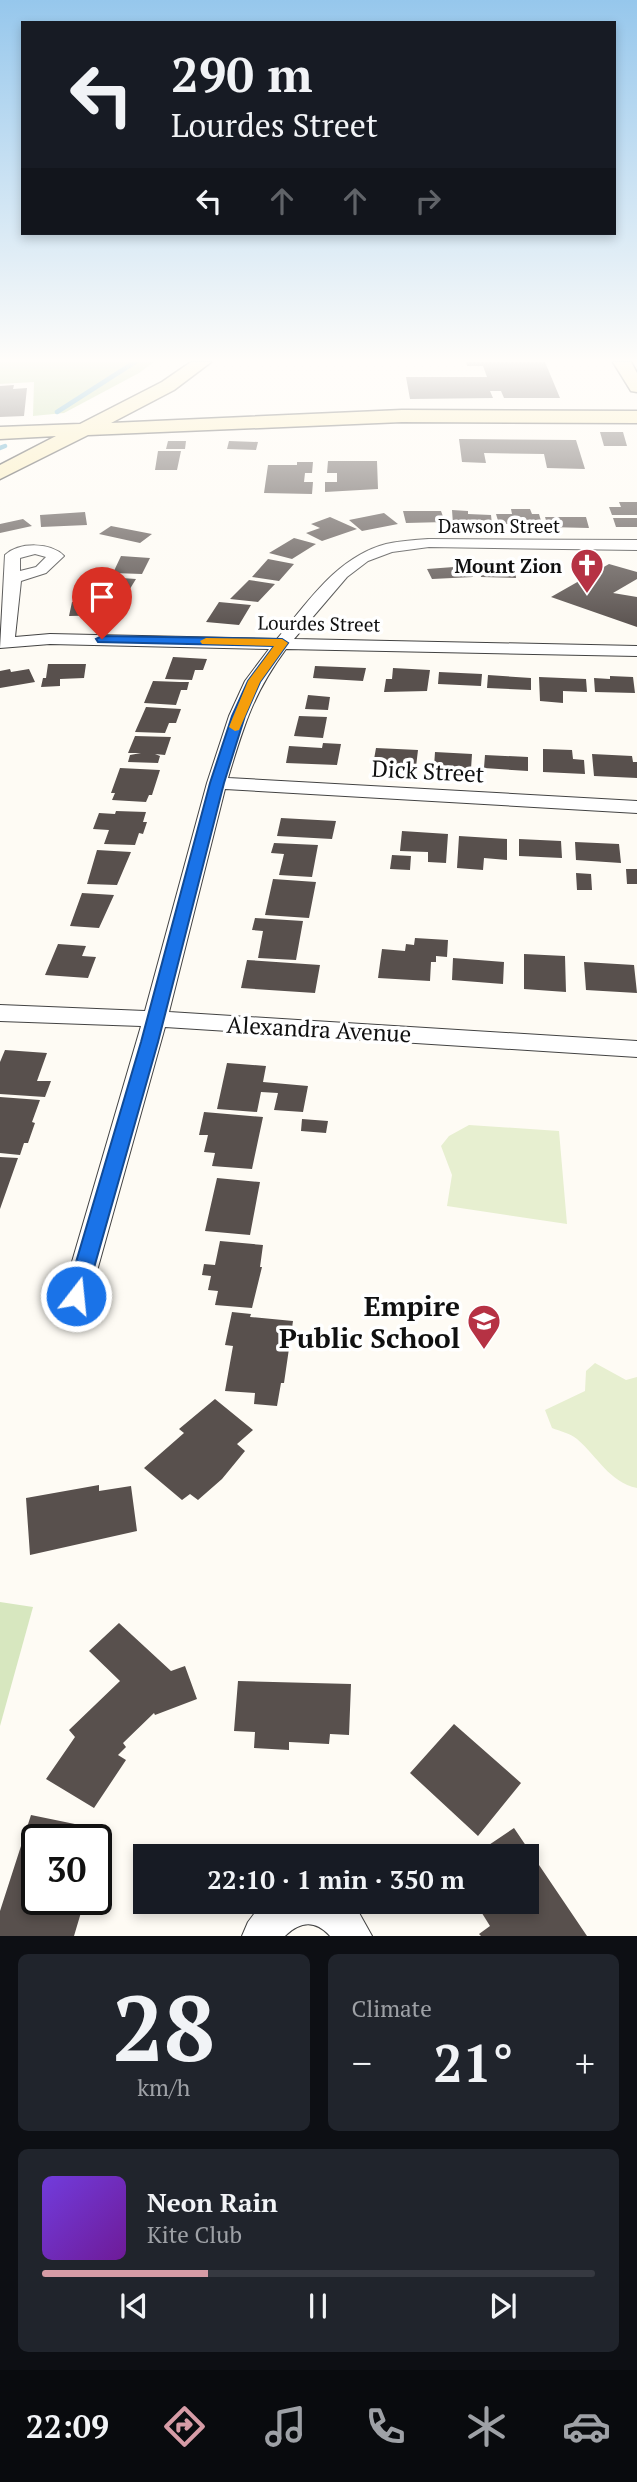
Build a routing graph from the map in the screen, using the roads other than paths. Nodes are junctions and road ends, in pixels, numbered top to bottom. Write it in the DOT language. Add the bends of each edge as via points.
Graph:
graph roads {
  1 [pos="41,452"];
  2 [pos="0,473"];
  3 [pos="637,545"];
  4 [pos="363,558"];
  5 [pos="13,579"];
  6 [pos="3,643"];
  7 [pos="282,643"];
  8 [pos="637,651"];
  9 [pos="217,783"];
  10 [pos="637,807"];
  11 [pos="0,1013"];
  12 [pos="155,1019"];
  13 [pos="637,1049"];
  14 [pos="76,1296"];
  15 [pos="261,1936"];
  16 [pos="352,1936"];
  1 -- 2 [label="main road"];
  3 -- 4 [label="street, Dawson Street" via="429,543 389,548"];
  4 -- 7 [label="street" via="341,574"];
  5 -- 6 [label="street"];
  6 -- 7 [label="street, Lourdes Street" via="50,639"];
  7 -- 8 [label="street, Lourdes Street"];
  7 -- 9 [label="street" via="238,716"];
  9 -- 10 [label="street, Dick Street"];
  9 -- 12 [label="street"];
  11 -- 12 [label="street, Alexandra Avenue"];
  12 -- 13 [label="street, Alexandra Avenue"];
  12 -- 14 [label="street"];
  15 -- 16 [label="street" via="282,1910 304,1903 323,1906 340,1916"];
}
